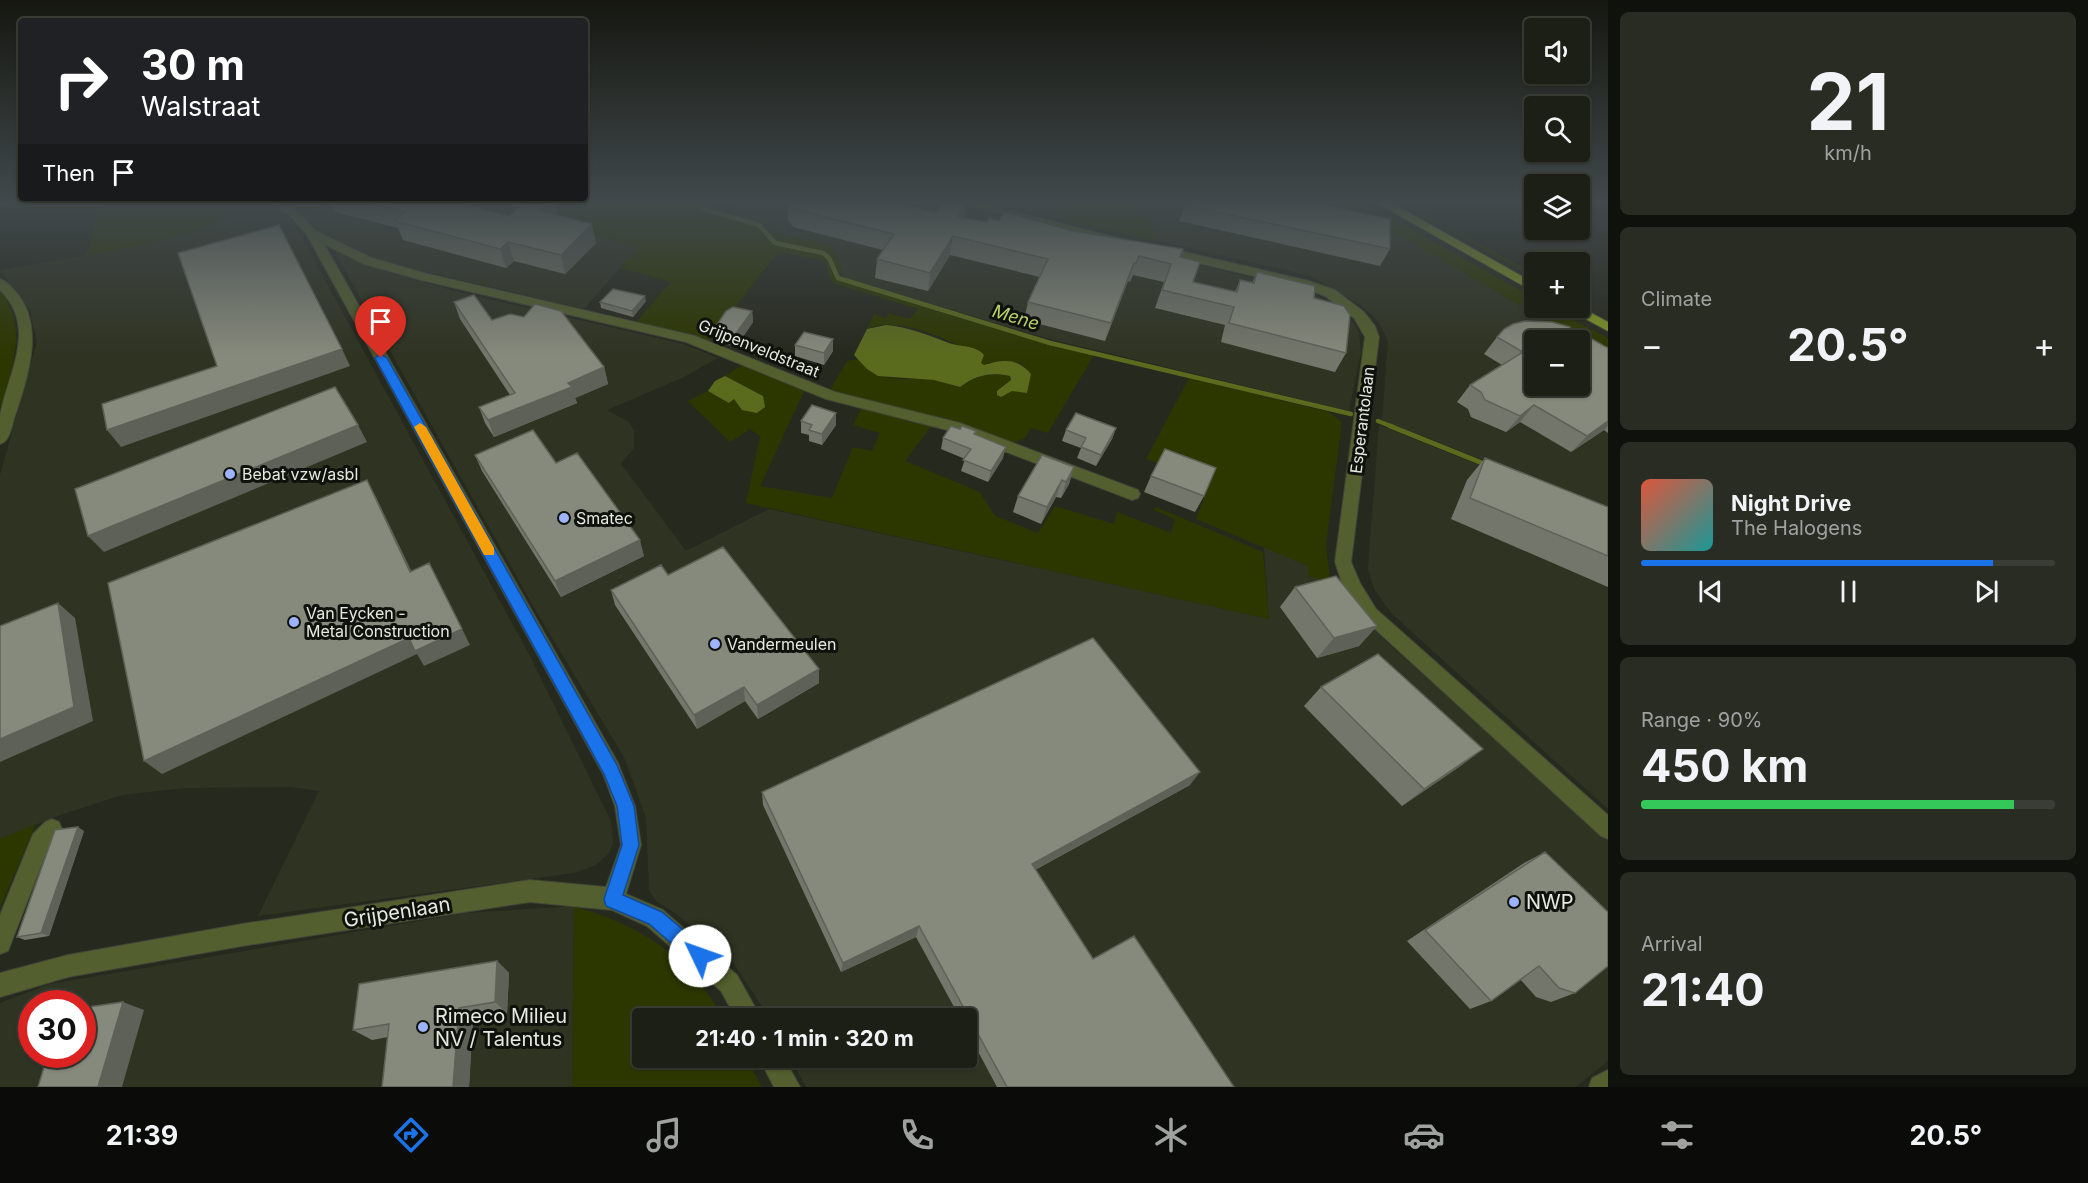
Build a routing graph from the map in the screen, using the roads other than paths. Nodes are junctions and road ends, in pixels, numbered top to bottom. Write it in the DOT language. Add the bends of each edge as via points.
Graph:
graph roads {
  1 [pos="323,254"];
  2 [pos="353,254"];
  3 [pos="1178,254"];
  4 [pos="1473,254"];
  5 [pos="1524,282"];
  6 [pos="0,283"];
  7 [pos="1590,318"];
  8 [pos="1608,327"];
  9 [pos="0,439"];
  10 [pos="1132,494"];
  11 [pos="52,829"];
  12 [pos="1608,829"];
  13 [pos="613,899"];
  14 [pos="0,943"];
  15 [pos="0,985"];
  16 [pos="743,1008"];
  17 [pos="777,1068"];
  18 [pos="1608,1082"];
  19 [pos="788,1087"];
  20 [pos="1601,1087"];
  1 -- 13 [label="street" via="611,770 625,806 631,845"];
  2 -- 10 [label="street, Grijpenveldstraat" via="425,277 706,344 831,396 955,427"];
  3 -- 12 [label="street, Esperantolaan" via="1330,293 1368,326 1372,338 1343,561 1352,586 1370,614"];
  4 -- 5 [label="main road"];
  6 -- 9 [label="street" via="16,300 23,319 25,345"];
  7 -- 8 [label="main road"];
  11 -- 14 [label="street" via="40,841"];
  13 -- 15 [label="street, Grijpenlaan" via="530,891 242,935 68,966"];
  13 -- 16 [label="street, Grijpenlaan" via="655,918 686,943 729,984"];
  17 -- 19 [label="street"];
  18 -- 20 [label="street"];
}
